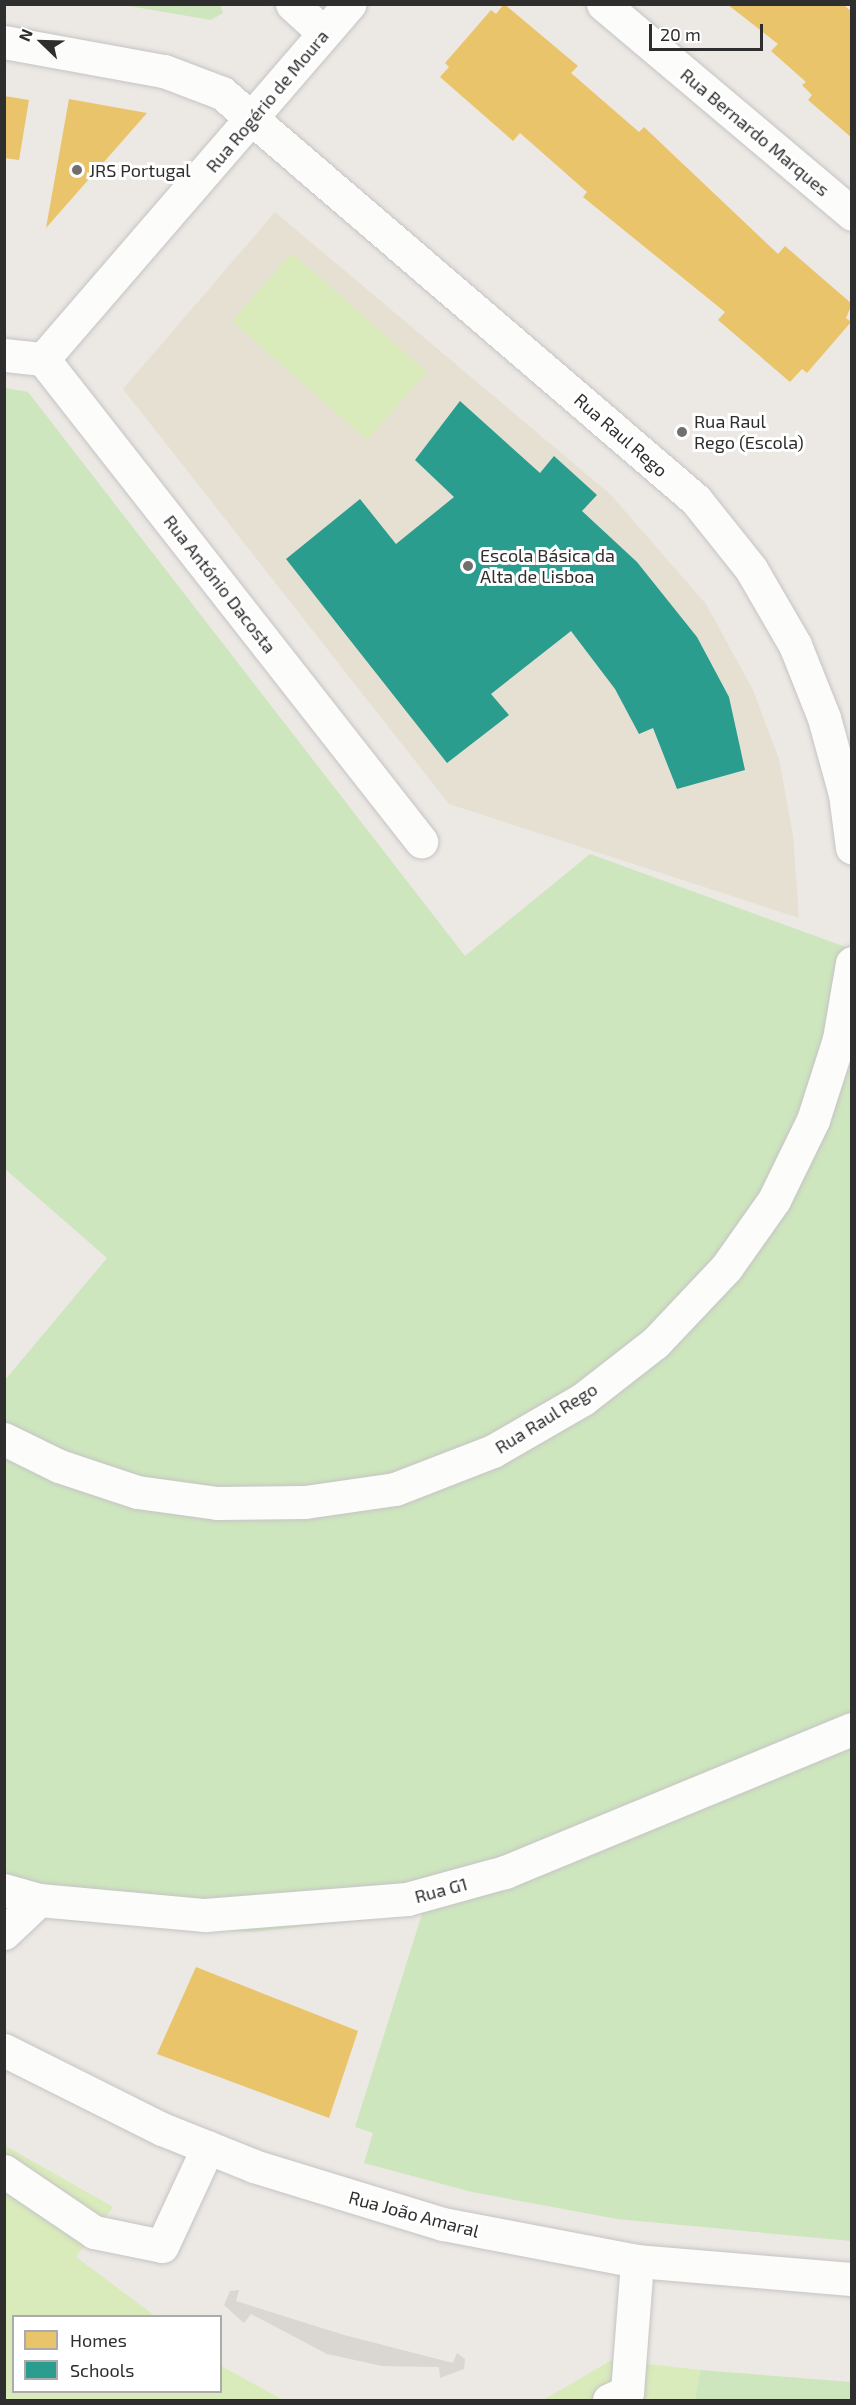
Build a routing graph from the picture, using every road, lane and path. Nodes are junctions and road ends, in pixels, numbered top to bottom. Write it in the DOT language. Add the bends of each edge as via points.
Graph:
graph roads {
  1 [pos="292,4"];
  2 [pos="349,4"];
  3 [pos="603,4"];
  4 [pos="324,33"];
  5 [pos="4,42"];
  6 [pos="252,117"];
  7 [pos="852,214"];
  8 [pos="4,355"];
  9 [pos="43,359"];
  10 [pos="421,841"];
  11 [pos="852,848"];
  12 [pos="852,963"];
  13 [pos="4,1439"];
  14 [pos="852,1729"];
  15 [pos="4,1890"];
  16 [pos="39,1900"];
  17 [pos="4,1933"];
  18 [pos="4,2050"];
  19 [pos="208,2147"];
  20 [pos="4,2171"];
  21 [pos="637,2261"];
  22 [pos="852,2279"];
  23 [pos="609,2400"];
  1 -- 4 [label="street"];
  2 -- 4 [label="street, Rua Rogério de Moura"];
  3 -- 7 [label="street, Rua Bernardo Marques"];
  4 -- 6 [label="street, Rua Rogério de Moura"];
  5 -- 6 [label="street, Rua Raul Rego" via="196,80"];
  6 -- 9 [label="street, Rua Rogério de Moura"];
  6 -- 11 [label="street, Rua Raul Rego" via="696,500 751,569 795,645 824,717 845,794"];
  8 -- 9 [label="street"];
  9 -- 10 [label="street, Rua António Dacosta"];
  12 -- 13 [label="street, Rua Raul Rego" via="839,1039 813,1120 774,1200 726,1268 655,1342 583,1399 493,1451 395,1489 305,1502 217,1503 137,1492 60,1466"];
  14 -- 16 [label="street, Rua G1" via="505,1872 407,1899 205,1915"];
  15 -- 16 [label="street, Rua G1"];
  16 -- 17 [label="street"];
  18 -- 19 [label="street, Rua João Amaral"];
  19 -- 20 [label="street" via="162,2246 94,2232"];
  19 -- 21 [label="street, Rua João Amaral" via="348,2197 443,2224"];
  21 -- 22 [label="street, Rua João Amaral"];
  21 -- 23 [label="street" via="627,2392"];
}
